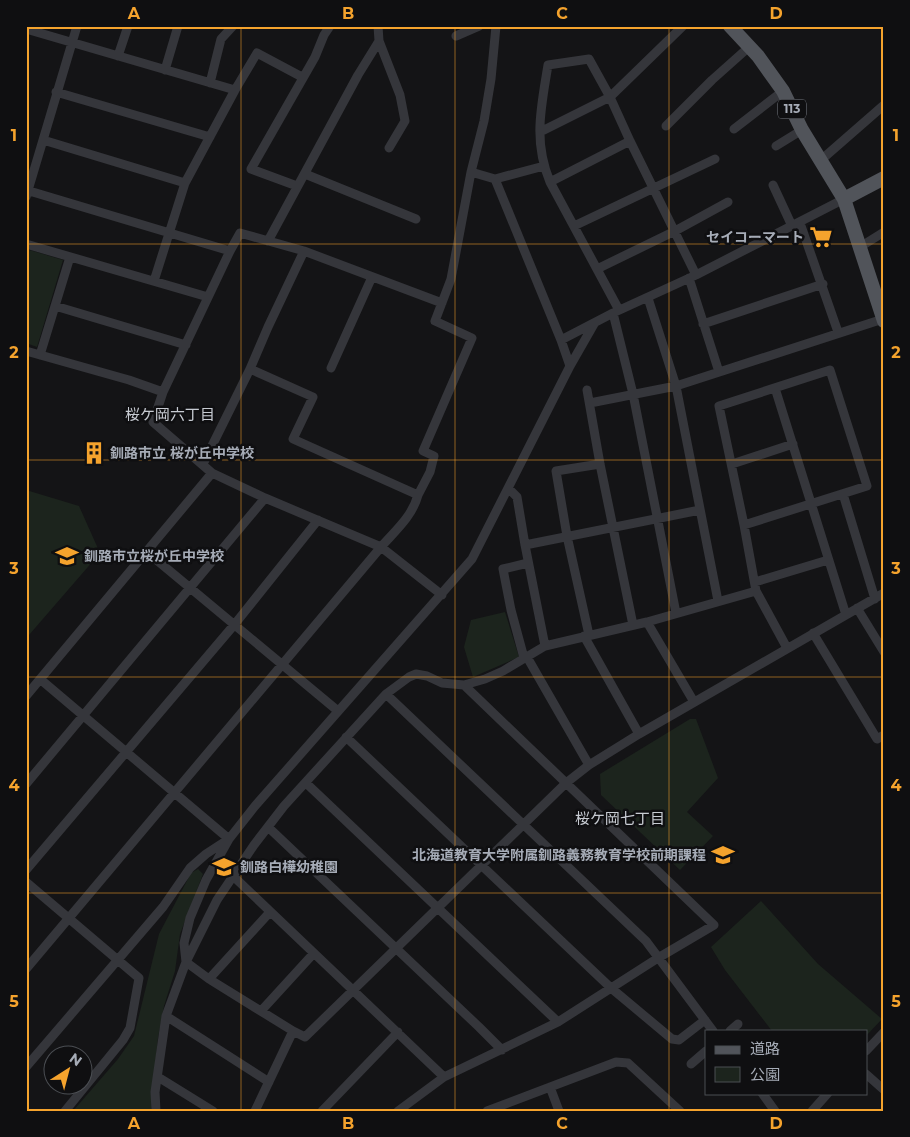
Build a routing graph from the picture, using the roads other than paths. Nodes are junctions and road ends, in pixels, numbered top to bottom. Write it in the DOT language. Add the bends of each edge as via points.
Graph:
graph roads {
  1 [pos="77,26"];
  2 [pos="128,26"];
  3 [pos="178,26"];
  4 [pos="233,26"];
  5 [pos="330,26"];
  6 [pos="378,26"];
  7 [pos="480,26"];
  8 [pos="496,26"];
  9 [pos="683,26"];
  10 [pos="730,26"];
  11 [pos="26,29"];
  12 [pos="456,36"];
  13 [pos="379,41"];
  14 [pos="72,43"];
  15 [pos="749,47"];
  16 [pos="118,56"];
  17 [pos="165,70"];
  18 [pos="302,77"];
  19 [pos="210,83"];
  20 [pos="235,90"];
  21 [pos="783,91"];
  22 [pos="56,92"];
  23 [pos="610,97"];
  24 [pos="884,106"];
  25 [pos="666,126"];
  26 [pos="734,129"];
  27 [pos="802,130"];
  28 [pos="540,132"];
  29 [pos="210,137"];
  30 [pos="43,140"];
  31 [pos="630,141"];
  32 [pos="776,146"];
  33 [pos="389,148"];
  34 [pos="715,159"];
  35 [pos="820,160"];
  36 [pos="544,166"];
  37 [pos="471,172"];
  38 [pos="305,174"];
  39 [pos="884,178"];
  40 [pos="496,179"];
  41 [pos="550,182"];
  42 [pos="186,183"];
  43 [pos="773,185"];
  44 [pos="297,186"];
  45 [pos="653,187"];
  46 [pos="27,193"];
  47 [pos="844,200"];
  48 [pos="728,202"];
  49 [pos="416,219"];
  50 [pos="796,224"];
  51 [pos="574,226"];
  52 [pos="675,231"];
  53 [pos="168,232"];
  54 [pos="884,232"];
  55 [pos="268,241"];
  56 [pos="26,244"];
  57 [pos="860,247"];
  58 [pos="230,251"];
  59 [pos="304,251"];
  60 [pos="70,257"];
  61 [pos="597,269"];
  62 [pos="693,276"];
  63 [pos="372,277"];
  64 [pos="154,281"];
  65 [pos="823,284"];
  66 [pos="208,297"];
  67 [pos="648,298"];
  68 [pos="442,303"];
  69 [pos="55,306"];
  70 [pos="616,312"];
  71 [pos="883,320"];
  72 [pos="594,324"];
  73 [pos="703,324"];
  74 [pos="838,332"];
  75 [pos="561,340"];
  76 [pos="186,345"];
  77 [pos="26,351"];
  78 [pos="40,355"];
  79 [pos="570,366"];
  80 [pos="332,368"];
  81 [pos="250,369"];
  82 [pos="719,372"];
  83 [pos="676,386"];
  84 [pos="775,388"];
  85 [pos="587,390"];
  86 [pos="163,392"];
  87 [pos="633,394"];
  88 [pos="590,403"];
  89 [pos="793,444"];
  90 [pos="203,464"];
  91 [pos="600,464"];
  92 [pos="732,464"];
  93 [pos="212,473"];
  94 [pos="508,489"];
  95 [pos="843,494"];
  96 [pos="418,496"];
  97 [pos="265,498"];
  98 [pos="810,504"];
  99 [pos="700,510"];
  100 [pos="658,519"];
  101 [pos="318,520"];
  102 [pos="744,525"];
  103 [pos="613,527"];
  104 [pos="567,536"];
  105 [pos="525,545"];
  106 [pos="381,547"];
  107 [pos="148,552"];
  108 [pos="828,560"];
  109 [pos="528,563"];
  110 [pos="756,586"];
  111 [pos="190,588"];
  112 [pos="884,593"];
  113 [pos="442,595"];
  114 [pos="875,599"];
  115 [pos="718,602"];
  116 [pos="857,608"];
  117 [pos="676,613"];
  118 [pos="846,615"];
  119 [pos="647,622"];
  120 [pos="234,625"];
  121 [pos="633,625"];
  122 [pos="813,633"];
  123 [pos="586,636"];
  124 [pos="545,646"];
  125 [pos="787,648"];
  126 [pos="884,652"];
  127 [pos="525,658"];
  128 [pos="282,665"];
  129 [pos="40,679"];
  130 [pos="464,685"];
  131 [pos="386,694"];
  132 [pos="26,696"];
  133 [pos="694,702"];
  134 [pos="338,711"];
  135 [pos="84,716"];
  136 [pos="639,734"];
  137 [pos="884,735"];
  138 [pos="346,737"];
  139 [pos="127,752"];
  140 [pos="589,764"];
  141 [pos="306,783"];
  142 [pos="566,783"];
  143 [pos="26,784"];
  144 [pos="175,792"];
  145 [pos="523,825"];
  146 [pos="268,827"];
  147 [pos="229,839"];
  148 [pos="481,866"];
  149 [pos="26,870"];
  150 [pos="232,876"];
  151 [pos="26,882"];
  152 [pos="439,908"];
  153 [pos="270,912"];
  154 [pos="68,918"];
  155 [pos="396,948"];
  156 [pos="314,953"];
  157 [pos="658,958"];
  158 [pos="119,959"];
  159 [pos="186,962"];
  160 [pos="26,969"];
  161 [pos="209,979"];
  162 [pos="611,988"];
  163 [pos="353,990"];
  164 [pos="261,1011"];
  165 [pos="166,1016"];
  166 [pos="705,1020"];
  167 [pos="558,1022"];
  168 [pos="738,1024"];
  169 [pos="712,1030"];
  170 [pos="731,1030"];
  171 [pos="293,1031"];
  172 [pos="398,1032"];
  173 [pos="884,1032"];
  174 [pos="868,1049"];
  175 [pos="502,1050"];
  176 [pos="705,1052"];
  177 [pos="691,1064"];
  178 [pos="26,1067"];
  179 [pos="868,1076"];
  180 [pos="158,1077"];
  181 [pos="444,1077"];
  182 [pos="269,1082"];
  183 [pos="550,1087"];
  184 [pos="884,1090"];
  185 [pos="763,1094"];
  186 [pos="827,1094"];
  187 [pos="490,1110"];
  188 [pos="65,1111"];
  189 [pos="156,1111"];
  190 [pos="213,1111"];
  191 [pos="256,1111"];
  192 [pos="322,1111"];
  193 [pos="398,1111"];
  194 [pos="559,1111"];
  195 [pos="680,1111"];
  196 [pos="775,1111"];
  197 [pos="812,1111"];
  1 -- 14 [label="street"];
  2 -- 16 [label="street"];
  3 -- 17 [label="street"];
  4 -- 19 [label="street" via="221,39"];
  5 -- 18 [label="street"];
  6 -- 13 [label="street"];
  7 -- 12 [label="street"];
  8 -- 37 [label="street" via="484,121"];
  9 -- 23 [label="street"];
  10 -- 15 [label="main road, 113"];
  11 -- 14 [label="street"];
  13 -- 33 [label="street" via="400,96 405,121"];
  13 -- 38 [label="street"];
  14 -- 16 [label="street"];
  14 -- 22 [label="street"];
  15 -- 21 [label="main road, 113"];
  15 -- 25 [label="street"];
  16 -- 17 [label="street"];
  17 -- 19 [label="street"];
  18 -- 20 [label="street" via="258,53"];
  18 -- 44 [label="street" via="251,169"];
  19 -- 20 [label="street"];
  20 -- 29 [label="street"];
  21 -- 26 [label="street"];
  21 -- 27 [label="main road, 113"];
  22 -- 29 [label="street"];
  22 -- 30 [label="street"];
  23 -- 28 [label="street"];
  23 -- 28 [label="street" via="589,59 548,66"];
  23 -- 31 [label="street"];
  24 -- 35 [label="street"];
  27 -- 32 [label="street"];
  27 -- 35 [label="main road, 113"];
  28 -- 36 [label="street"];
  29 -- 42 [label="street"];
  30 -- 42 [label="street"];
  30 -- 46 [label="street"];
  31 -- 41 [label="street"];
  31 -- 45 [label="street"];
  34 -- 45 [label="street"];
  35 -- 47 [label="main road, 113"];
  36 -- 40 [label="street"];
  36 -- 41 [label="street"];
  37 -- 40 [label="street"];
  37 -- 68 [label="street" via="451,279"];
  38 -- 44 [label="street"];
  38 -- 49 [label="street"];
  39 -- 47 [label="main road"];
  40 -- 75 [label="street"];
  41 -- 51 [label="street"];
  42 -- 53 [label="street"];
  43 -- 50 [label="street"];
  44 -- 55 [label="street"];
  45 -- 51 [label="street"];
  45 -- 52 [label="street"];
  46 -- 53 [label="street"];
  47 -- 50 [label="street"];
  47 -- 57 [label="main road"];
  48 -- 52 [label="street"];
  50 -- 62 [label="street"];
  50 -- 65 [label="street"];
  51 -- 61 [label="street"];
  52 -- 61 [label="street"];
  52 -- 62 [label="street"];
  53 -- 58 [label="street"];
  53 -- 64 [label="street"];
  54 -- 57 [label="street"];
  55 -- 58 [label="street" via="240,233"];
  55 -- 59 [label="street"];
  56 -- 60 [label="street"];
  57 -- 71 [label="main road"];
  58 -- 66 [label="street"];
  59 -- 63 [label="street"];
  59 -- 81 [label="street"];
  60 -- 64 [label="street"];
  60 -- 69 [label="street"];
  61 -- 70 [label="street"];
  62 -- 67 [label="street"];
  62 -- 73 [label="street"];
  63 -- 68 [label="street"];
  63 -- 80 [label="street"];
  64 -- 66 [label="street"];
  65 -- 73 [label="street"];
  65 -- 74 [label="street"];
  66 -- 76 [label="street"];
  67 -- 70 [label="street"];
  67 -- 83 [label="street"];
  68 -- 96 [label="street" via="435,321 472,338 423,451 434,456"];
  69 -- 76 [label="street"];
  69 -- 78 [label="street"];
  70 -- 72 [label="street"];
  70 -- 87 [label="street"];
  71 -- 74 [label="street"];
  72 -- 75 [label="street"];
  72 -- 79 [label="street"];
  73 -- 82 [label="street"];
  74 -- 82 [label="street"];
  75 -- 79 [label="street"];
  76 -- 86 [label="street"];
  77 -- 78 [label="street"];
  78 -- 86 [label="street"];
  79 -- 94 [label="street"];
  81 -- 90 [label="street"];
  81 -- 96 [label="street" via="313,397 293,439"];
  82 -- 83 [label="street"];
  83 -- 87 [label="street"];
  83 -- 99 [label="street"];
  84 -- 89 [label="street"];
  84 -- 92 [label="street" via="719,406"];
  84 -- 95 [label="street" via="830,370 868,486"];
  85 -- 88 [label="street"];
  86 -- 90 [label="street" via="153,422"];
  87 -- 88 [label="street"];
  87 -- 100 [label="street"];
  88 -- 91 [label="street"];
  89 -- 92 [label="street"];
  89 -- 98 [label="street"];
  90 -- 93 [label="street"];
  91 -- 103 [label="street"];
  91 -- 104 [label="street" via="556,471"];
  92 -- 102 [label="street"];
  93 -- 97 [label="street"];
  93 -- 107 [label="street"];
  94 -- 105 [label="street" via="518,497"];
  94 -- 113 [label="street" via="472,559"];
  95 -- 98 [label="street"];
  95 -- 114 [label="street"];
  96 -- 106 [label="street" via="409,516"];
  97 -- 101 [label="street"];
  97 -- 111 [label="street"];
  98 -- 102 [label="street"];
  98 -- 108 [label="street"];
  99 -- 100 [label="street"];
  99 -- 115 [label="street"];
  100 -- 103 [label="street"];
  100 -- 117 [label="street"];
  101 -- 106 [label="street"];
  101 -- 120 [label="street"];
  102 -- 110 [label="street"];
  103 -- 104 [label="street"];
  103 -- 121 [label="street"];
  104 -- 105 [label="street"];
  104 -- 123 [label="street"];
  105 -- 109 [label="street"];
  106 -- 113 [label="street"];
  106 -- 128 [label="street"];
  107 -- 111 [label="street"];
  107 -- 129 [label="street"];
  108 -- 110 [label="street"];
  108 -- 118 [label="street"];
  109 -- 124 [label="street"];
  109 -- 127 [label="street" via="503,569"];
  110 -- 115 [label="street"];
  110 -- 125 [label="street"];
  111 -- 120 [label="street"];
  111 -- 135 [label="street"];
  112 -- 114 [label="street"];
  113 -- 134 [label="street"];
  114 -- 116 [label="street"];
  115 -- 117 [label="street"];
  116 -- 118 [label="street"];
  116 -- 126 [label="street"];
  117 -- 119 [label="street"];
  118 -- 122 [label="street"];
  119 -- 121 [label="street"];
  119 -- 133 [label="street"];
  120 -- 128 [label="street"];
  120 -- 139 [label="street"];
  121 -- 123 [label="street"];
  122 -- 125 [label="street"];
  122 -- 137 [label="street" via="877,739"];
  123 -- 124 [label="street"];
  123 -- 136 [label="street"];
  124 -- 127 [label="street"];
  125 -- 133 [label="street"];
  127 -- 130 [label="street" via="485,679"];
  127 -- 140 [label="street"];
  128 -- 134 [label="street"];
  128 -- 144 [label="street"];
  129 -- 132 [label="street"];
  129 -- 135 [label="street"];
  130 -- 131 [label="street" via="442,683 416,674"];
  130 -- 142 [label="street"];
  131 -- 138 [label="street"];
  131 -- 145 [label="street"];
  133 -- 136 [label="street"];
  134 -- 147 [label="street"];
  135 -- 139 [label="street"];
  135 -- 143 [label="street"];
  136 -- 140 [label="street"];
  138 -- 141 [label="street"];
  138 -- 148 [label="street"];
  139 -- 144 [label="street"];
  139 -- 149 [label="street"];
  140 -- 142 [label="street"];
  141 -- 146 [label="street"];
  141 -- 152 [label="street"];
  142 -- 145 [label="street"];
  142 -- 157 [label="street" via="714,925"];
  144 -- 147 [label="street"];
  144 -- 154 [label="street"];
  145 -- 148 [label="street"];
  145 -- 157 [label="street" via="646,942"];
  146 -- 150 [label="street"];
  146 -- 155 [label="street"];
  147 -- 158 [label="street" via="190,868 163,907"];
  147 -- 159 [label="street" via="190,918 184,943"];
  148 -- 152 [label="street"];
  148 -- 162 [label="street"];
  150 -- 153 [label="street"];
  150 -- 159 [label="street"];
  151 -- 154 [label="street"];
  152 -- 155 [label="street"];
  152 -- 167 [label="street"];
  153 -- 156 [label="street"];
  153 -- 161 [label="street"];
  154 -- 158 [label="street"];
  154 -- 160 [label="street"];
  155 -- 163 [label="street"];
  155 -- 175 [label="street"];
  156 -- 163 [label="street"];
  156 -- 164 [label="street"];
  157 -- 162 [label="street"];
  157 -- 166 [label="street"];
  158 -- 178 [label="street"];
  158 -- 188 [label="street" via="139,978 130,1028"];
  159 -- 161 [label="street"];
  159 -- 165 [label="street"];
  161 -- 164 [label="street"];
  162 -- 166 [label="street" via="672,1039 679,1040"];
  162 -- 167 [label="street"];
  163 -- 171 [label="street" via="305,1037"];
  163 -- 172 [label="street"];
  164 -- 171 [label="street"];
  165 -- 180 [label="street"];
  165 -- 182 [label="street"];
  166 -- 169 [label="street"];
  167 -- 175 [label="street"];
  168 -- 170 [label="street"];
  171 -- 182 [label="street"];
  172 -- 181 [label="street"];
  172 -- 192 [label="street"];
  173 -- 174 [label="street"];
  175 -- 181 [label="street"];
  176 -- 177 [label="street"];
  179 -- 184 [label="street"];
  180 -- 189 [label="street"];
  180 -- 190 [label="street"];
  181 -- 193 [label="street"];
  182 -- 191 [label="street"];
  183 -- 187 [label="street"];
  183 -- 194 [label="street"];
  183 -- 195 [label="street" via="616,1062 628,1063"];
  185 -- 196 [label="street"];
  186 -- 197 [label="street"];
}
